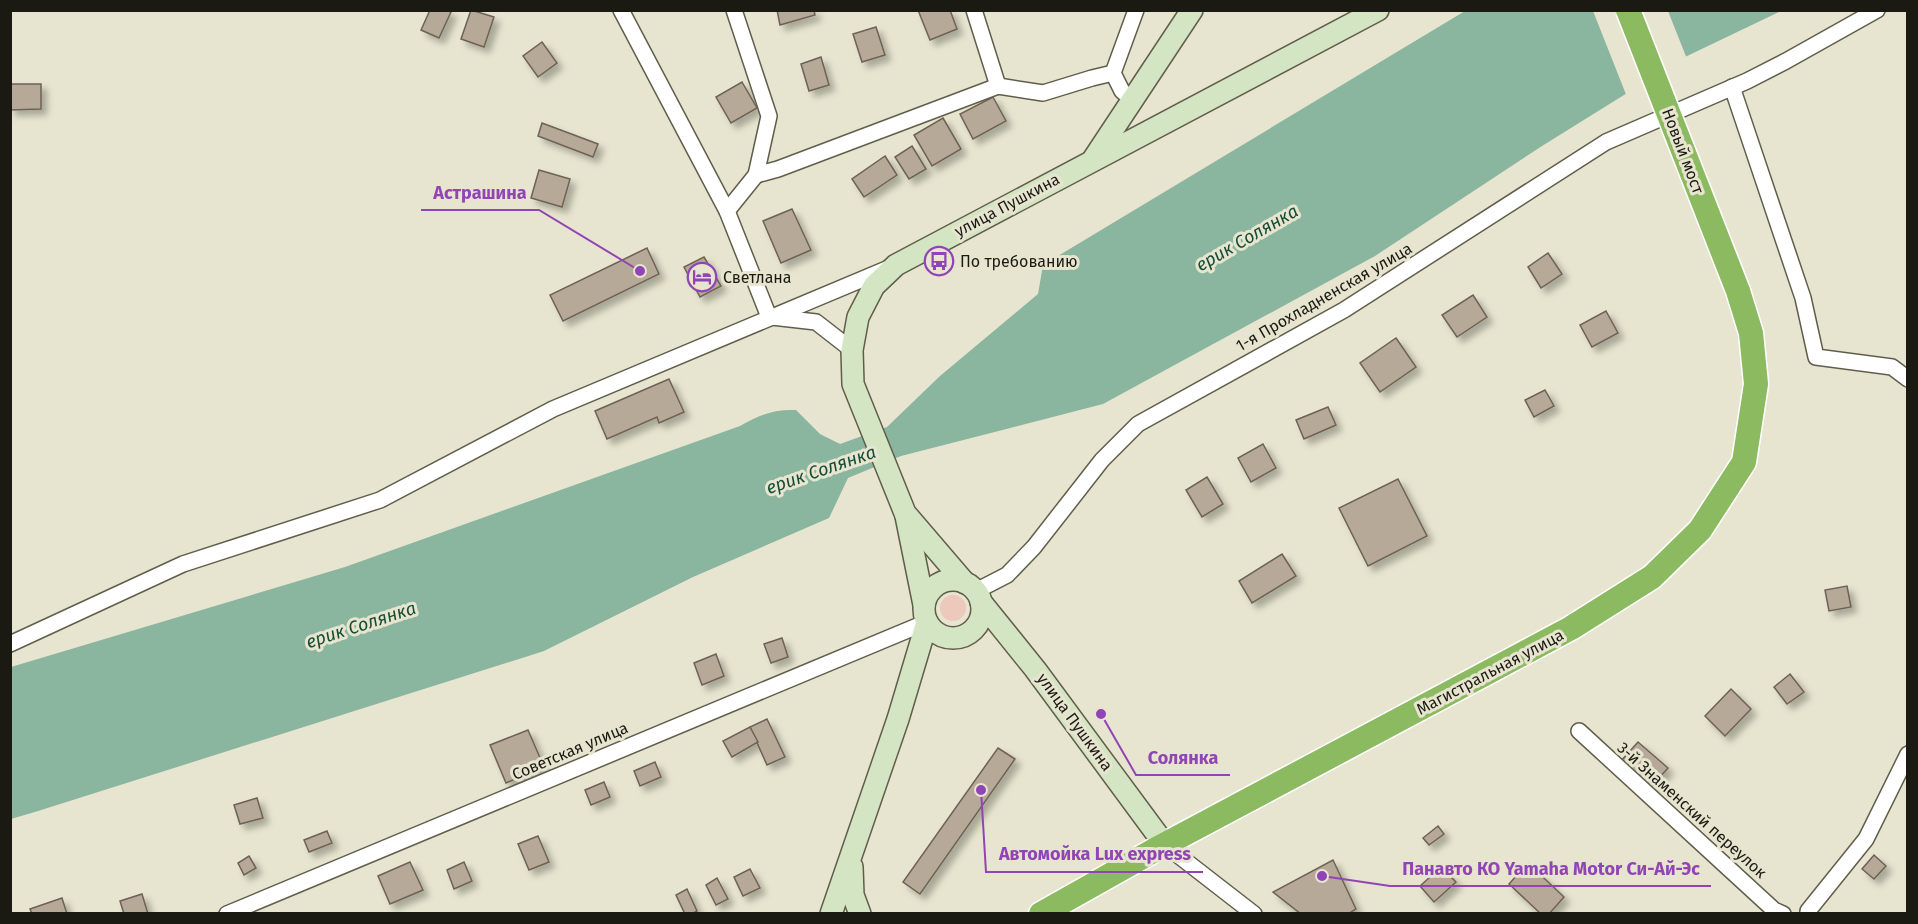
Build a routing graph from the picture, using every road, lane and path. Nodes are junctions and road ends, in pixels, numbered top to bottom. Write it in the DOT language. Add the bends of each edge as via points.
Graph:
graph roads {
  1 [pos="621,10"];
  2 [pos="735,10"];
  3 [pos="974,10"];
  4 [pos="1136,10"];
  5 [pos="1192,10"];
  6 [pos="1378,10"];
  7 [pos="1628,10"];
  8 [pos="1877,10"];
  9 [pos="1113,73"];
  10 [pos="998,87"];
  11 [pos="1732,87"];
  12 [pos="1133,100"];
  13 [pos="1094,159"];
  14 [pos="756,175"];
  15 [pos="727,211"];
  16 [pos="896,265"];
  17 [pos="1738,291"];
  18 [pos="769,317"];
  19 [pos="852,350"];
  20 [pos="1908,379"];
  21 [pos="905,513"];
  22 [pos="974,592"];
  23 [pos="925,614"];
  24 [pos="10,644"];
  25 [pos="1579,731"];
  26 [pos="1908,754"];
  27 [pos="860,828"];
  28 [pos="1164,845"];
  29 [pos="1806,913"];
  30 [pos="227,914"];
  31 [pos="831,914"];
  32 [pos="860,914"];
  33 [pos="1041,914"];
  34 [pos="1254,914"];
  35 [pos="1783,914"];
  1 -- 15 [label="street"];
  2 -- 14 [label="street" via="769,116"];
  3 -- 10 [label="street"];
  4 -- 9 [label="street"];
  5 -- 12 [label="main road"];
  6 -- 13 [label="main road, улица Пушкина"];
  7 -- 17 [label="highway, Новый мост, bridge"];
  8 -- 11 [label="street, 1-я Прохладненская улица"];
  9 -- 10 [label="street" via="1043,93"];
  9 -- 12 [label="street" via="1122,91"];
  10 -- 14 [label="street"];
  11 -- 20 [label="street" via="1803,298 1816,357 1892,367"];
  11 -- 22 [label="street, 1-я Прохладненская улица" via="1606,142 1344,310 1138,424 1101,460 1034,547 1007,575"];
  12 -- 13 [label="main road"];
  13 -- 16 [label="main road, улица Пушкина"];
  14 -- 15 [label="street"];
  15 -- 18 [label="street"];
  16 -- 18 [label="street"];
  16 -- 19 [label="main road, улица Пушкина" via="874,286 858,317"];
  17 -- 28 [label="highway, Магистральная улица" via="1751,333 1756,384 1744,462 1700,530 1652,577 1571,628"];
  18 -- 19 [label="street" via="816,322"];
  18 -- 24 [label="street" via="553,410 380,500 183,564"];
  19 -- 21 [label="main road, улица Пушкина" via="853,384"];
  21 -- 22 [label="main road, улица Пушкина"];
  21 -- 23 [label="main road"];
  22 -- 23 [label="main road" via="947,580 939,583 932,589"];
  22 -- 23 [label="main road" via="980,617 973,630 959,637 937,633"];
  22 -- 28 [label="main road, улица Пушкина"];
  23 -- 27 [label="main road" via="898,719"];
  23 -- 30 [label="street, Советская улица"];
  25 -- 35 [label="street, 3-й Знаменский переулок" via="1774,910"];
  26 -- 29 [label="street" via="1866,839"];
  27 -- 31 [label="main road"];
  27 -- 32 [label="main road" via="852,869 853,895"];
  28 -- 33 [label="highway, Магистральная улица"];
  28 -- 34 [label="street"];
}
